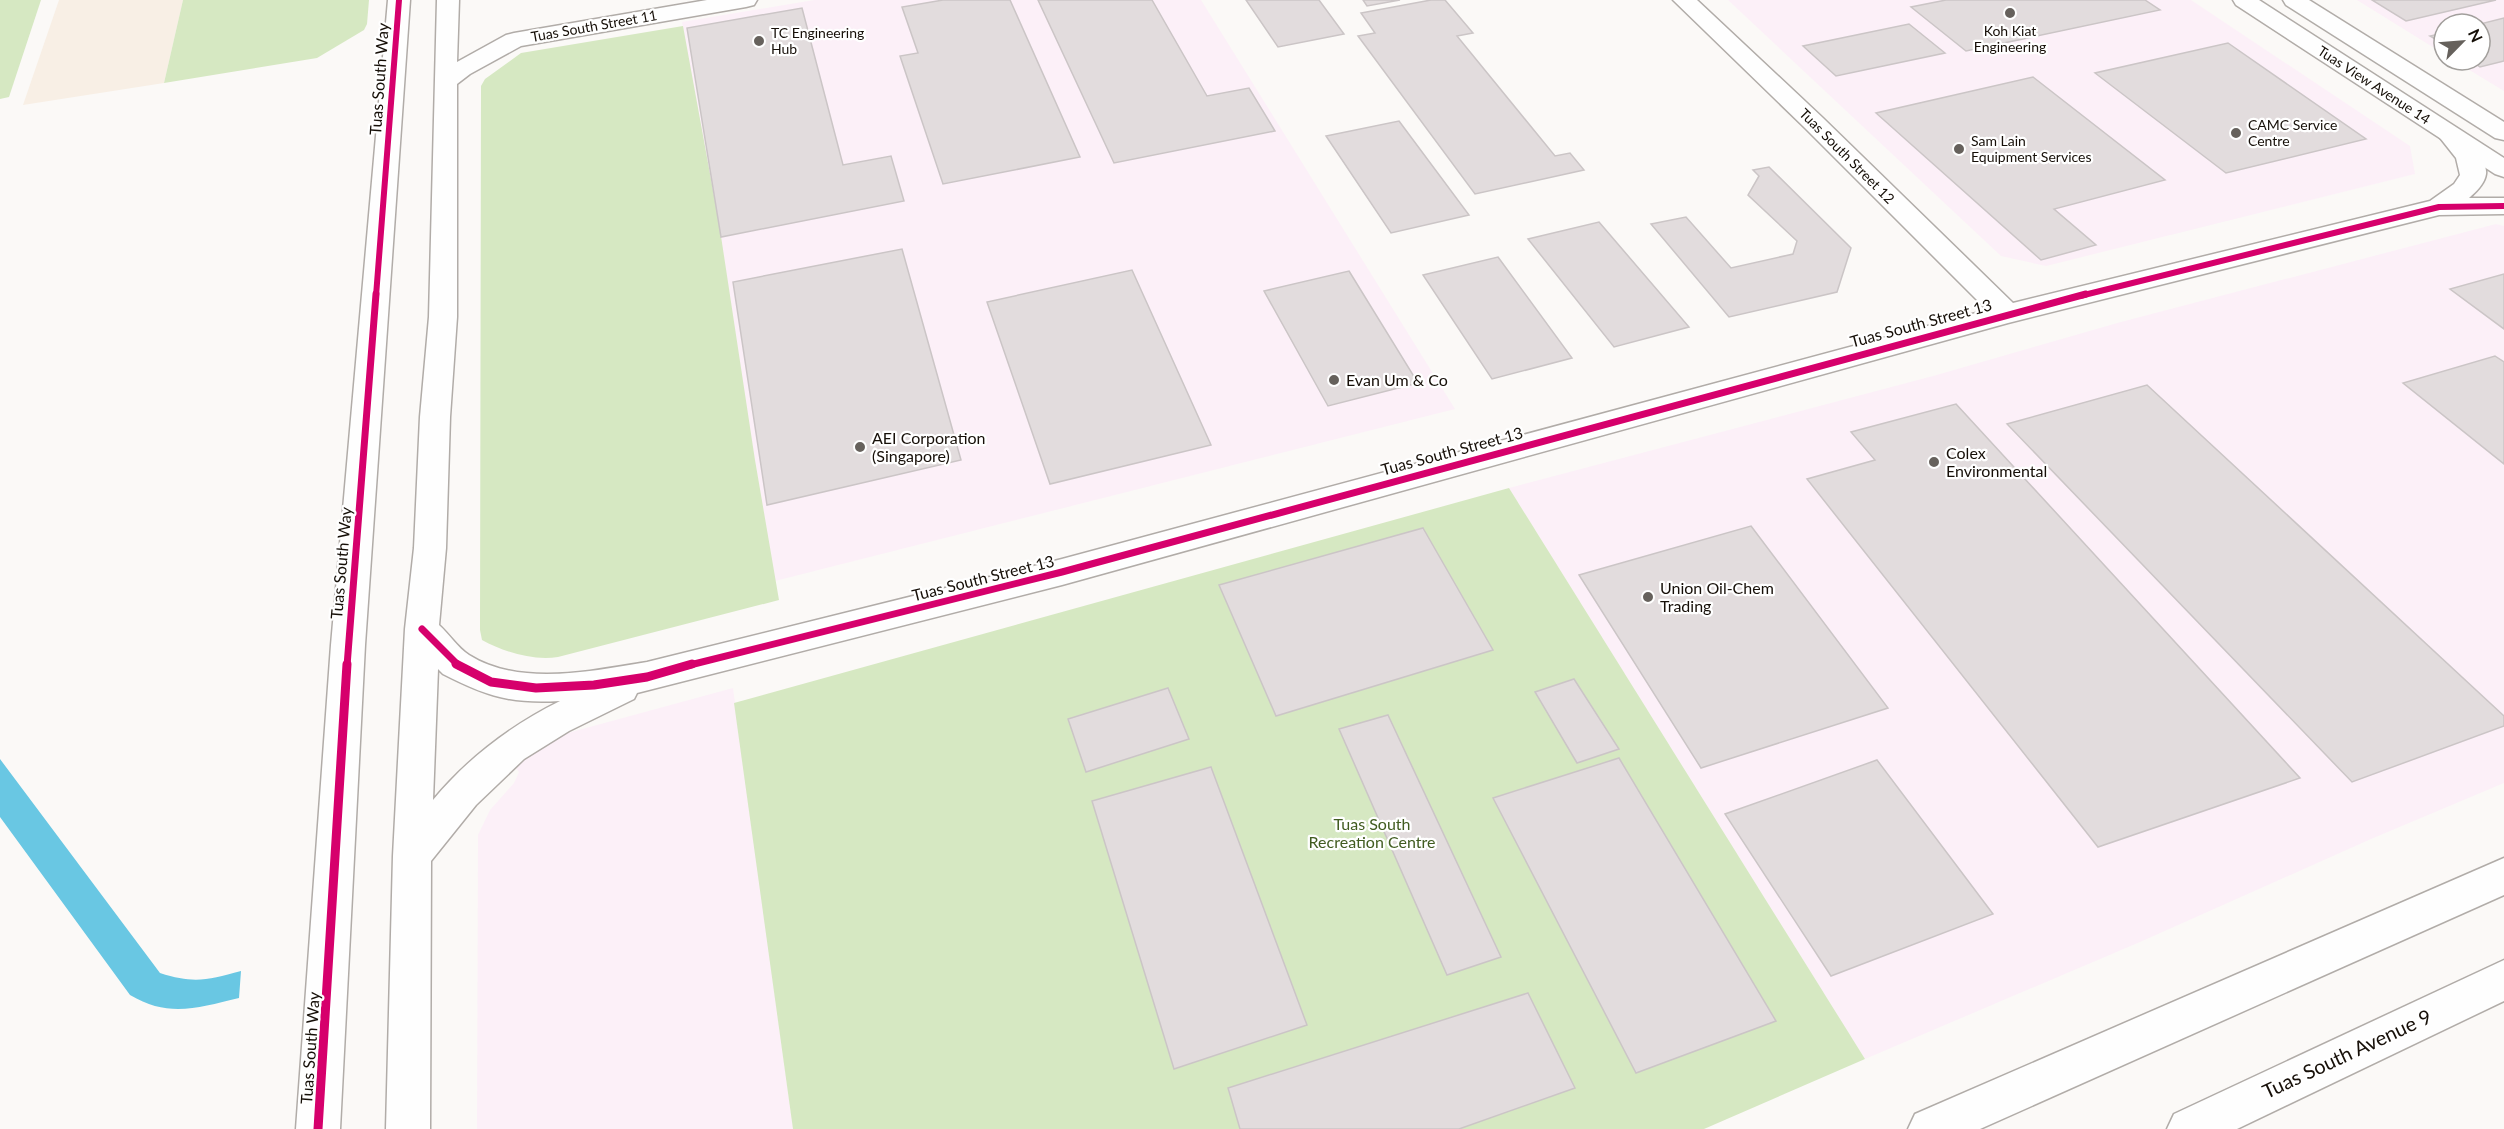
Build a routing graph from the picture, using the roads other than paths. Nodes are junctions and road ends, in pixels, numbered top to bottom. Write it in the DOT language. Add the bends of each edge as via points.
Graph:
graph roads {
  1 [pos="399,0"];
  2 [pos="447,0"];
  3 [pos="746,0"];
  4 [pos="1684,0"];
  5 [pos="2244,0"];
  6 [pos="2294,0"];
  7 [pos="446,24"];
  8 [pos="514,40"];
  9 [pos="445,82"];
  10 [pos="2449,134"];
  11 [pos="2504,134"];
  12 [pos="2504,170"];
  13 [pos="2504,206"];
  14 [pos="2439,207"];
  15 [pos="2007,314"];
  16 [pos="422,629"];
  17 [pos="647,677"];
  18 [pos="412,856"];
  19 [pos="2504,876"];
  20 [pos="2504,980"];
  21 [pos="318,1129"];
  22 [pos="408,1129"];
  23 [pos="1930,1129"];
  24 [pos="2189,1129"];
  1 -- 21 [label="street, Tuas South Way" via="348,645"];
  2 -- 7 [label="street"];
  3 -- 8 [label="street, Tuas South Street 11"];
  4 -- 15 [label="street, Tuas South Street 12"];
  5 -- 10 [label="street, Tuas View Avenue 14"];
  6 -- 11 [label="street, Tuas View Avenue 14"];
  7 -- 8 [label="street, Tuas South Street 11" via="462,33"];
  7 -- 9 [label="street"];
  8 -- 9 [label="street, Tuas South Street 11"];
  9 -- 16 [label="street" via="443,317"];
  10 -- 12 [label="street, Tuas View Avenue 14"];
  10 -- 14 [label="street, Tuas South Street 13" via="2472,162 2474,176 2466,189"];
  13 -- 14 [label="street, Tuas South Street 13"];
  14 -- 15 [label="street, Tuas South Street 13"];
  15 -- 17 [label="street, Tuas South Street 13" via="1062,572"];
  16 -- 17 [label="street, Tuas South Street 13" via="455,664 491,682 536,688"];
  16 -- 18 [label="street"];
  17 -- 18 [label="street" via="521,740 457,799"];
  18 -- 22 [label="street"];
  19 -- 23 [label="street"];
  20 -- 24 [label="street, Tuas South Avenue 9"];
}
